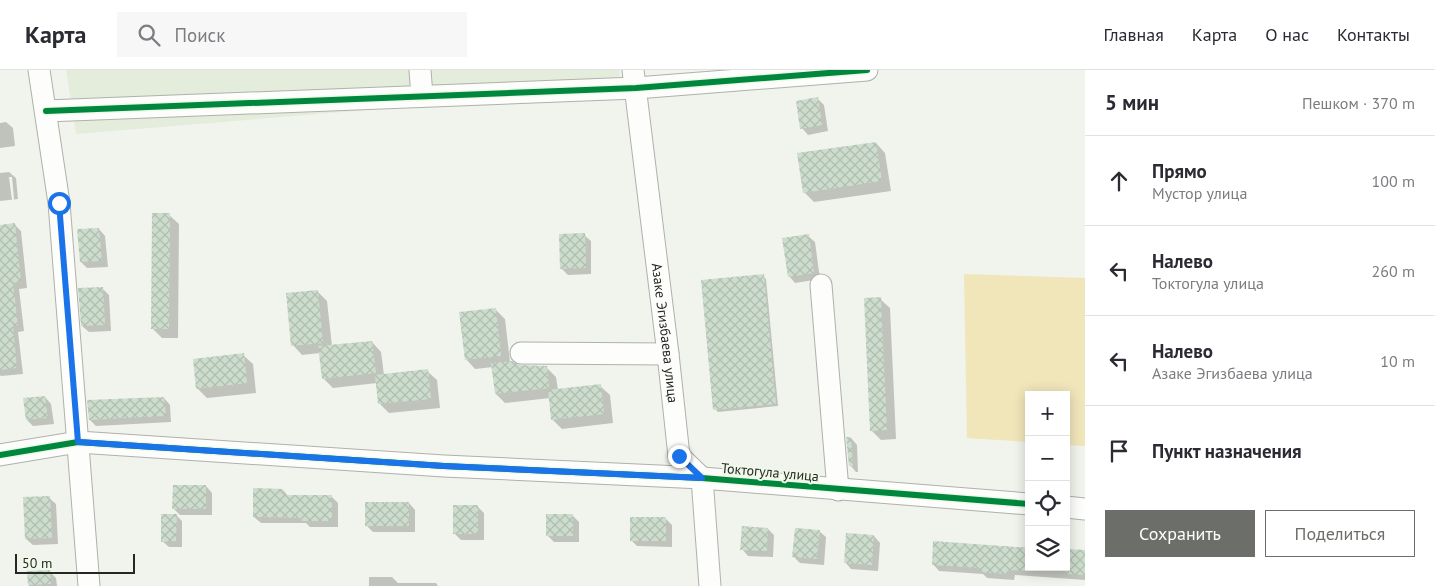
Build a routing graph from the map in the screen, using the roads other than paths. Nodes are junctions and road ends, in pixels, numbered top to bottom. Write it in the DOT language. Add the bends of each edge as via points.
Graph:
graph roads {
  1 [pos="39,70"];
  2 [pos="420,70"];
  3 [pos="868,70"];
  4 [pos="840,71"];
  5 [pos="634,79"];
  6 [pos="422,96"];
  7 [pos="46,111"];
  8 [pos="821,285"];
  9 [pos="521,353"];
  10 [pos="668,354"];
  11 [pos="78,442"];
  12 [pos="0,455"];
  13 [pos="702,478"];
  14 [pos="838,490"];
  15 [pos="1025,504"];
  16 [pos="1070,507"];
  17 [pos="1085,509"];
  18 [pos="89,586"];
  19 [pos="710,586"];
  1 -- 7 [label="street"];
  2 -- 6 [label="street"];
  3 -- 4 [label="street"];
  4 -- 5 [label="street"];
  5 -- 6 [label="street"];
  5 -- 10 [label="street, Азаке Эгизбаева улица"];
  6 -- 7 [label="street"];
  7 -- 11 [label="street" via="59,203"];
  8 -- 14 [label="street"];
  9 -- 10 [label="street"];
  10 -- 13 [label="street, Азаке Эгизбаева улица" via="679,456"];
  11 -- 12 [label="street, Токтогула улица"];
  11 -- 13 [label="street, Токтогула улица" via="444,466"];
  11 -- 18 [label="street"];
  13 -- 14 [label="street, Токтогула улица"];
  13 -- 19 [label="street"];
  14 -- 15 [label="street, Токтогула улица"];
  16 -- 17 [label="street"];
}
